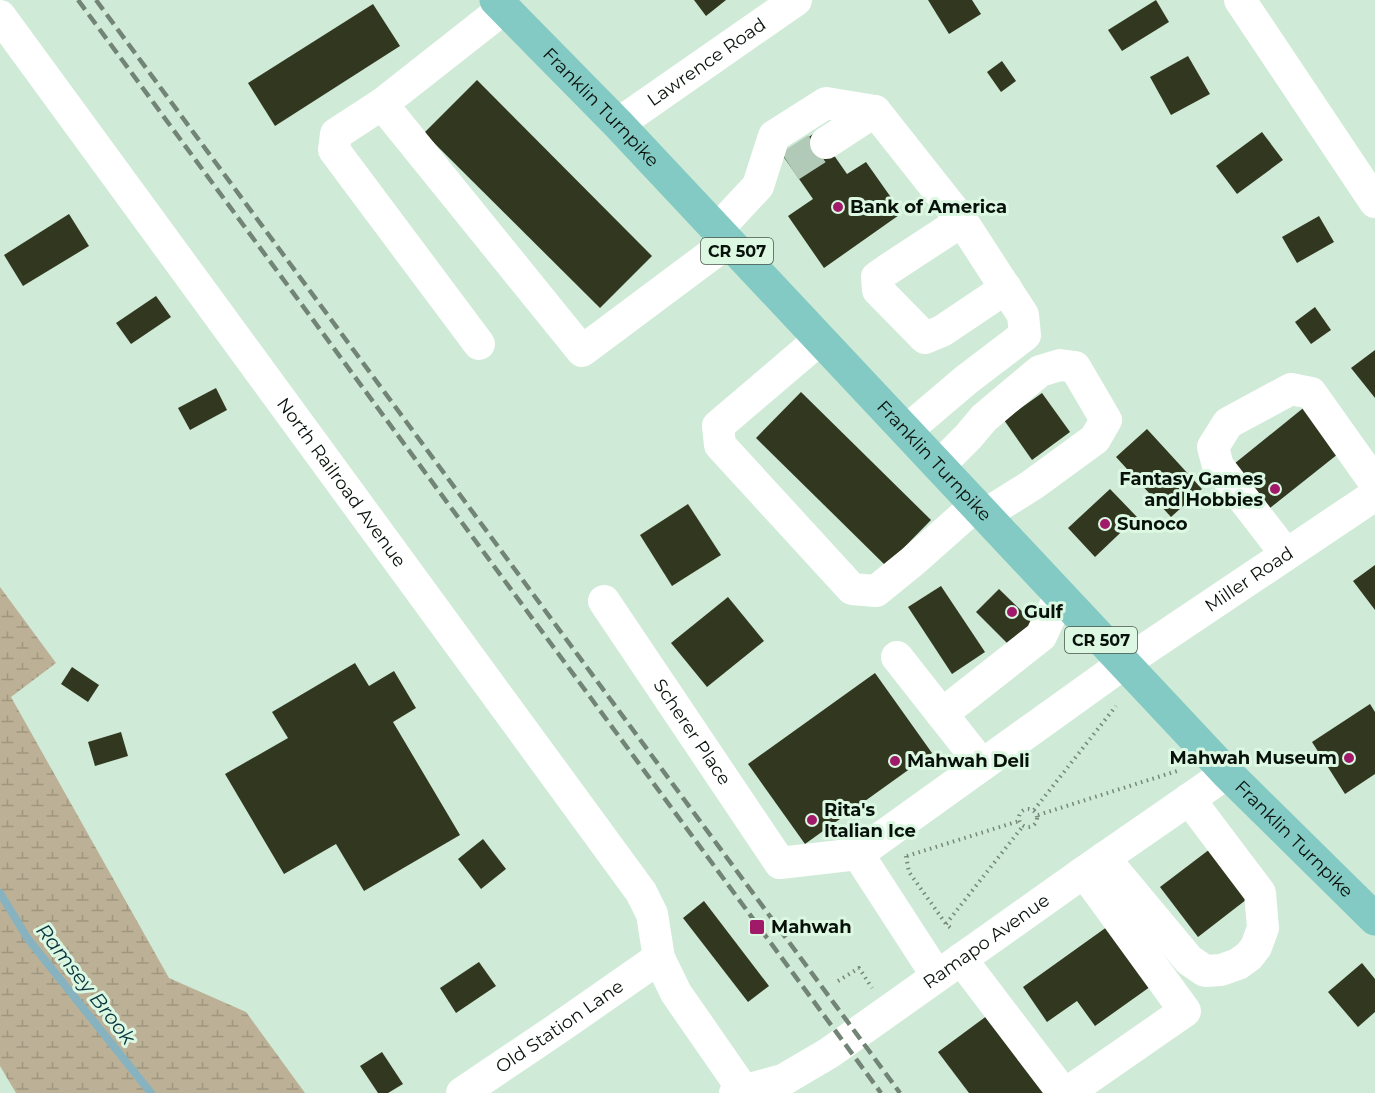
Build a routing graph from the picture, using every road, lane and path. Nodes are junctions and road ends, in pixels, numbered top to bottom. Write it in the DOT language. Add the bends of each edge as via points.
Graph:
graph roads {
  1 [pos="796,0"];
  2 [pos="1240,0"];
  3 [pos="500,4"];
  4 [pos="0,16"];
  5 [pos="382,104"];
  6 [pos="875,111"];
  7 [pos="618,124"];
  8 [pos="826,143"];
  9 [pos="790,166"];
  10 [pos="758,186"];
  11 [pos="1375,202"];
  12 [pos="962,221"];
  13 [pos="722,236"];
  14 [pos="1006,288"];
  15 [pos="820,339"];
  16 [pos="479,344"];
  17 [pos="906,431"];
  18 [pos="939,466"];
  19 [pos="1375,483"];
  20 [pos="1375,495"];
  21 [pos="980,510"];
  22 [pos="1286,554"];
  23 [pos="1060,596"];
  24 [pos="604,601"];
  25 [pos="897,657"];
  26 [pos="1123,664"];
  27 [pos="1122,699"];
  28 [pos="942,714"];
  29 [pos="982,765"];
  30 [pos="1227,773"];
  31 [pos="1183,785"];
  32 [pos="1034,810"];
  33 [pos="1038,815"];
  34 [pos="1019,820"];
  35 [pos="1023,826"];
  36 [pos="858,854"];
  37 [pos="1094,865"];
  38 [pos="1374,918"];
  39 [pos="946,924"];
  40 [pos="951,956"];
  41 [pos="659,958"];
  42 [pos="867,980"];
  43 [pos="838,981"];
  44 [pos="788,1087"];
  45 [pos="740,1092"];
  46 [pos="462,1093"];
  47 [pos="1065,1093"];
  1 -- 7 [label="street, Lawrence Road"];
  2 -- 11 [label="street"];
  3 -- 5 [label="street"];
  3 -- 7 [label="main road, Franklin Turnpike / CR 507"];
  4 -- 41 [label="street, North Railroad Avenue" via="641,892 652,914"];
  5 -- 13 [label="street" via="582,351"];
  5 -- 16 [label="street" via="336,134 334,150"];
  6 -- 8 [label="street"];
  6 -- 10 [label="street" via="826,103 782,130 774,136"];
  6 -- 12 [label="street"];
  7 -- 13 [label="main road, Franklin Turnpike / CR 507"];
  9 -- 10 [label="street"];
  10 -- 13 [label="street"];
  12 -- 14 [label="street"];
  12 -- 14 [label="street" via="877,277 878,290 925,338"];
  13 -- 15 [label="main road, Franklin Turnpike / CR 507"];
  14 -- 17 [label="street" via="1023,315 1025,334"];
  15 -- 17 [label="main road, Franklin Turnpike / CR 507"];
  15 -- 21 [label="street" via="718,426 720,446 852,589 876,591"];
  17 -- 18 [label="main road, Franklin Turnpike / CR 507"];
  18 -- 21 [label="main road, Franklin Turnpike / CR 507"];
  18 -- 21 [label="street" via="984,418 1040,371 1060,365 1075,367 1106,420 1095,438 1032,485"];
  19 -- 22 [label="street" via="1311,393 1291,389 1228,423 1213,447 1218,466"];
  20 -- 22 [label="street, Miller Road"];
  21 -- 23 [label="main road, Franklin Turnpike / CR 507"];
  22 -- 26 [label="street, Miller Road"];
  23 -- 26 [label="main road, Franklin Turnpike / CR 507"];
  23 -- 28 [label="street" via="1041,636"];
  24 -- 36 [label="street, Scherer Place" via="780,863"];
  25 -- 28 [label="street"];
  26 -- 29 [label="street, Miller Road"];
  26 -- 30 [label="main road, Franklin Turnpike / CR 507"];
  27 -- 32 [label="path"];
  28 -- 29 [label="street"];
  29 -- 36 [label="street, Miller Road"];
  30 -- 31 [label="street, Ramapo Avenue"];
  30 -- 38 [label="main road, Franklin Turnpike / CR 507"];
  31 -- 33 [label="path"];
  31 -- 37 [label="street, Ramapo Avenue"];
  31 -- 37 [label="street" via="1260,893 1263,928 1249,956 1221,970 1205,971 1189,960"];
  32 -- 33 [label="path"];
  32 -- 34 [label="path" via="1023,810"];
  33 -- 35 [label="path" via="1034,826"];
  34 -- 35 [label="path"];
  34 -- 39 [label="path" via="903,857 909,872"];
  35 -- 39 [label="path"];
  36 -- 40 [label="street"];
  37 -- 40 [label="street, Ramapo Avenue"];
  37 -- 47 [label="street" via="1185,1011"];
  39 -- 40 [label="path"];
  40 -- 44 [label="street, Ramapo Avenue"];
  40 -- 47 [label="street"];
  41 -- 45 [label="street, North Railroad Avenue" via="676,993"];
  41 -- 46 [label="street, Old Station Lane"];
  42 -- 43 [label="path" via="859,968"];
  44 -- 45 [label="street, Ramapo Avenue"];
}
